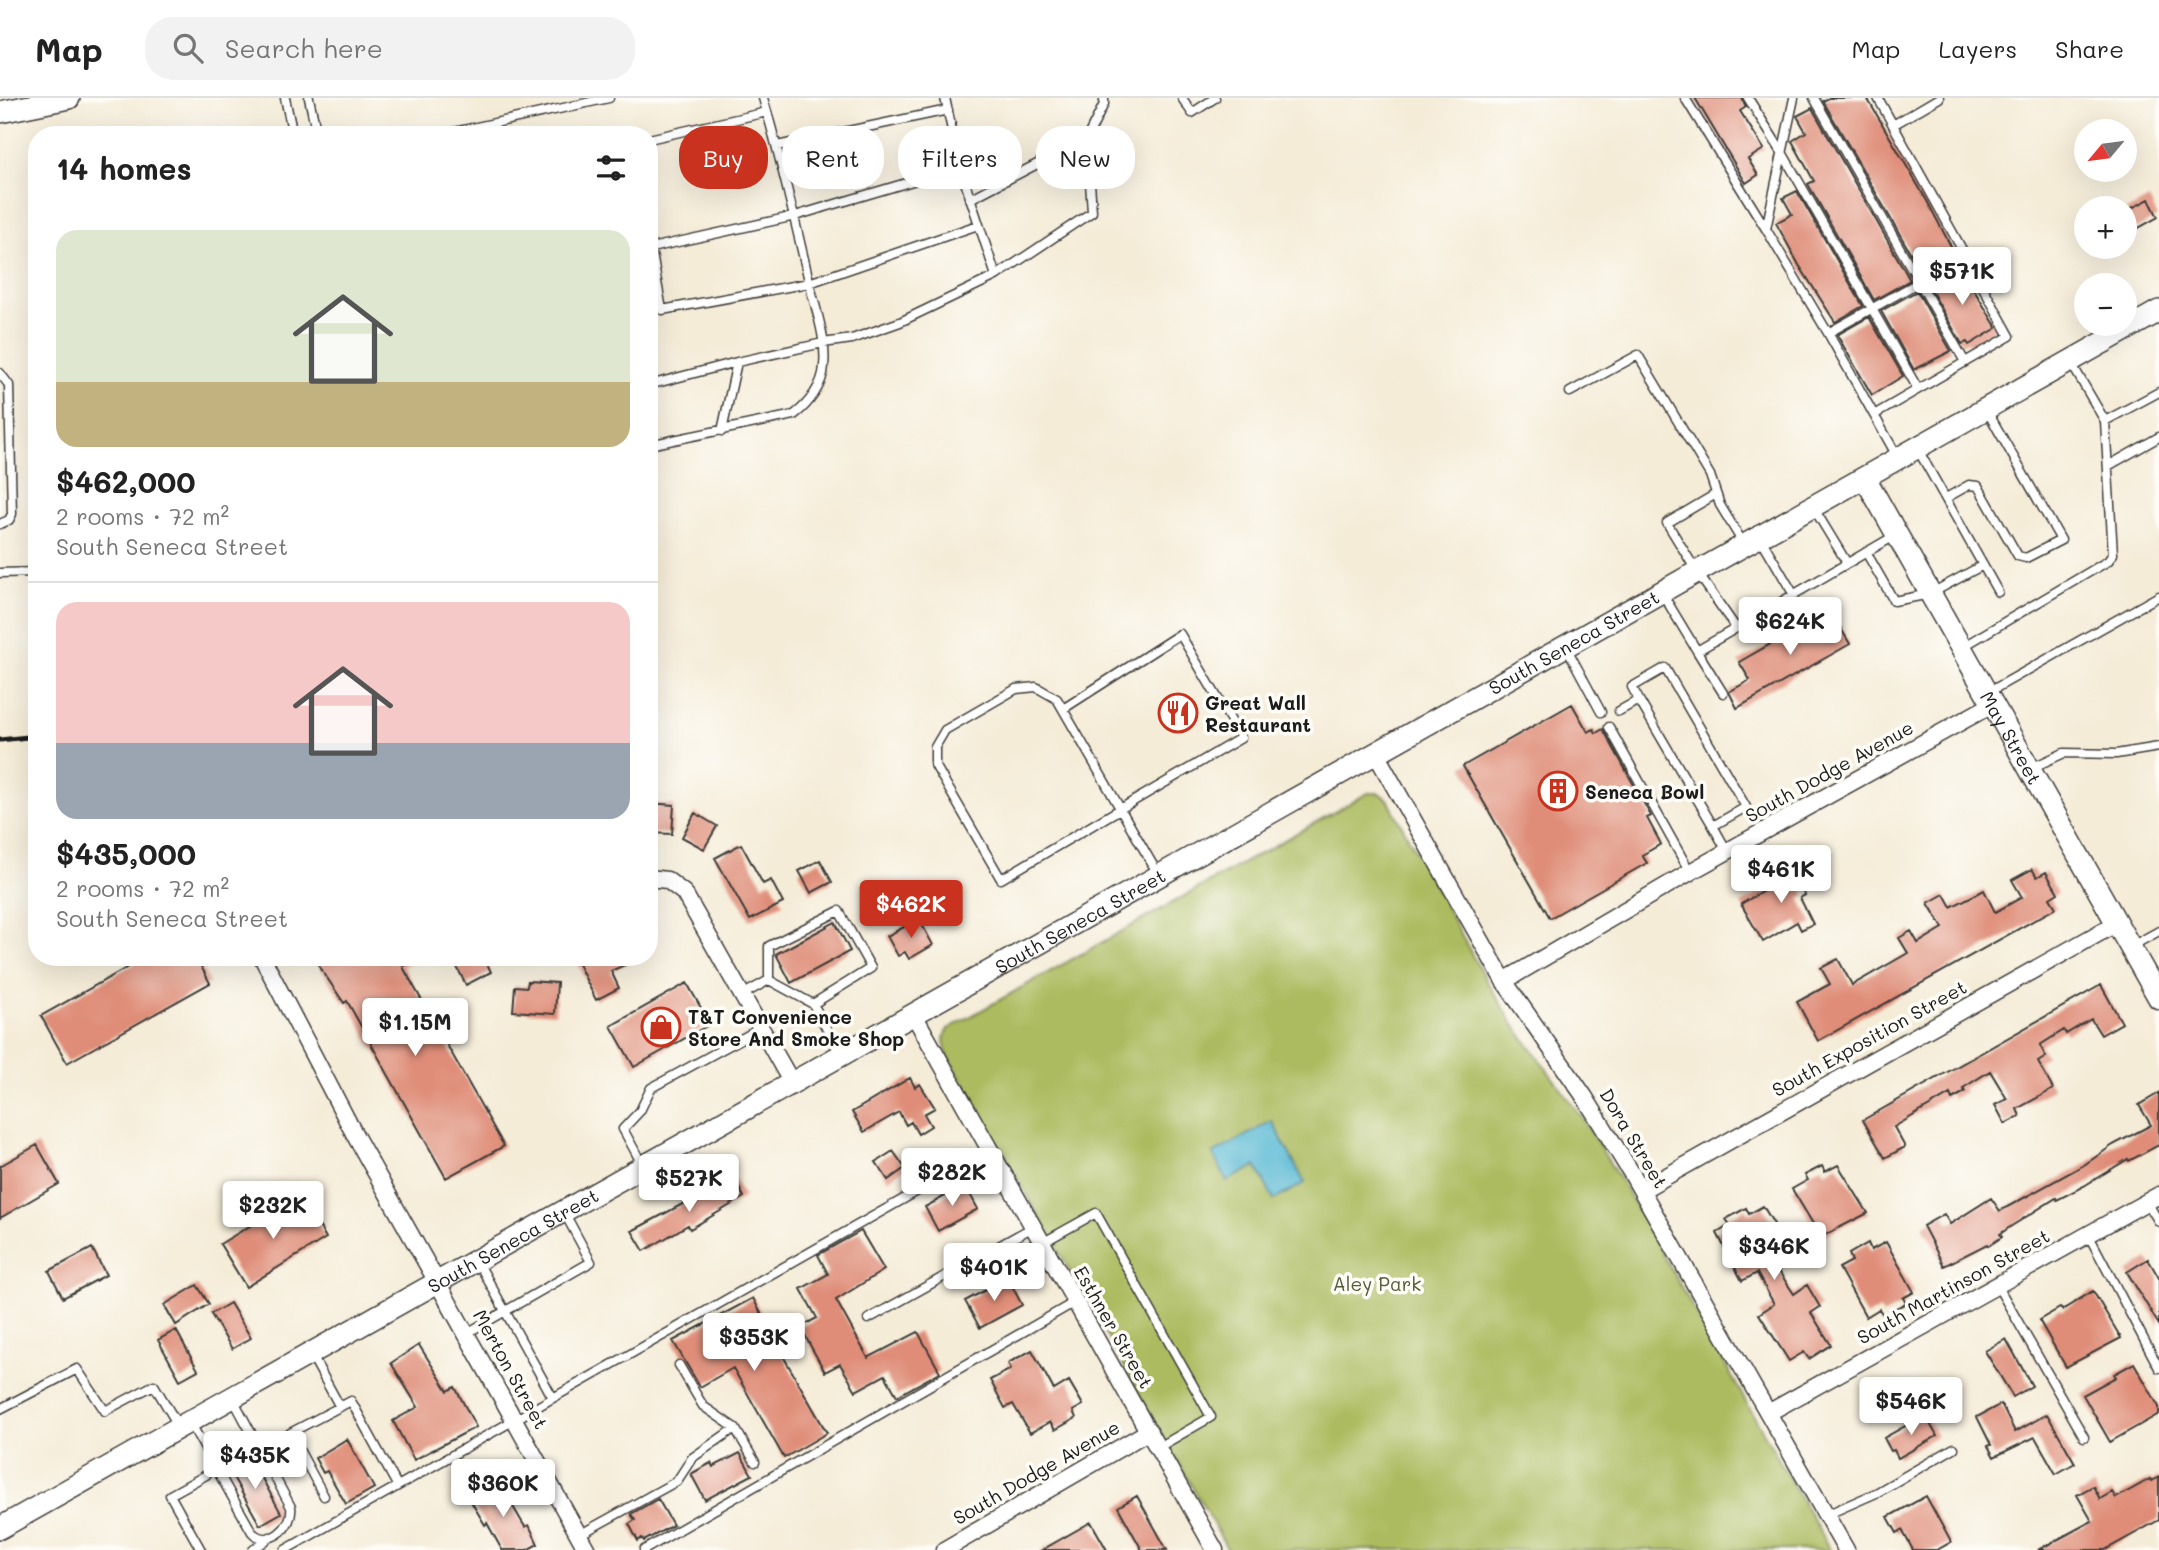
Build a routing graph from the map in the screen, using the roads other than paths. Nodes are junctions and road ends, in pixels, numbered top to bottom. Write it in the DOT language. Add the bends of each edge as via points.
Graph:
graph roads {
  1 [pos="69,98"];
  2 [pos="285,98"];
  3 [pos="309,98"];
  4 [pos="609,98"];
  5 [pos="763,98"];
  6 [pos="945,98"];
  7 [pos="1104,98"];
  8 [pos="1182,98"];
  9 [pos="1215,98"];
  10 [pos="1685,98"];
  11 [pos="1748,98"];
  12 [pos="1794,98"];
  13 [pos="1814,98"];
  14 [pos="1878,98"];
  15 [pos="1939,98"];
  16 [pos="948,110"];
  17 [pos="0,112"];
  18 [pos="767,112"];
  19 [pos="1893,125"];
  20 [pos="291,126"];
  21 [pos="315,126"];
  22 [pos="493,126"];
  23 [pos="951,126"];
  24 [pos="1093,126"];
  25 [pos="658,137"];
  26 [pos="777,146"];
  27 [pos="1783,154"];
  28 [pos="1036,165"];
  29 [pos="898,185"];
  30 [pos="967,189"];
  31 [pos="1090,189"];
  32 [pos="970,200"];
  33 [pos="794,216"];
  34 [pos="978,225"];
  35 [pos="1766,229"];
  36 [pos="658,246"];
  37 [pos="1966,257"];
  38 [pos="996,276"];
  39 [pos="1920,282"];
  40 [pos="809,283"];
  41 [pos="658,287"];
  42 [pos="1871,308"];
  43 [pos="2159,311"];
  44 [pos="1828,333"];
  45 [pos="823,343"];
  46 [pos="2070,361"];
  47 [pos="737,362"];
  48 [pos="1965,362"];
  49 [pos="0,373"];
  50 [pos="658,383"];
  51 [pos="1918,389"];
  52 [pos="1570,392"];
  53 [pos="2159,392"];
  54 [pos="1986,409"];
  55 [pos="1874,415"];
  56 [pos="2105,421"];
  57 [pos="722,431"];
  58 [pos="2159,437"];
  59 [pos="658,443"];
  60 [pos="1917,448"];
  61 [pos="1898,459"];
  62 [pos="2108,466"];
  63 [pos="1865,478"];
  64 [pos="1716,494"];
  65 [pos="1946,498"];
  66 [pos="1813,506"];
  67 [pos="0,524"];
  68 [pos="1896,535"];
  69 [pos="1752,541"];
  70 [pos="1866,552"];
  71 [pos="1847,563"];
  72 [pos="1983,565"];
  73 [pos="28,572"];
  74 [pos="1697,572"];
  75 [pos="0,573"];
  76 [pos="1662,592"];
  77 [pos="1998,592"];
  78 [pos="1930,594"];
  79 [pos="1794,595"];
  80 [pos="2159,596"];
  81 [pos="1736,628"];
  82 [pos="1566,647"];
  83 [pos="1961,648"];
  84 [pos="1697,651"];
  85 [pos="1723,693"];
  86 [pos="1990,699"];
  87 [pos="1639,700"];
  88 [pos="1063,709"];
  89 [pos="1619,711"];
  90 [pos="1601,712"];
  91 [pos="1609,727"];
  92 [pos="2159,747"];
  93 [pos="1376,754"];
  94 [pos="2029,769"];
  95 [pos="1121,808"];
  96 [pos="1713,826"];
  97 [pos="1727,851"];
  98 [pos="1690,872"];
  99 [pos="1159,877"];
  100 [pos="658,879"];
  101 [pos="2116,923"];
  102 [pos="2159,931"];
  103 [pos="2130,947"];
  104 [pos="267,966"];
  105 [pos="769,980"];
  106 [pos="1504,981"];
  107 [pos="742,995"];
  108 [pos="2159,998"];
  109 [pos="813,1004"];
  110 [pos="914,1015"];
  111 [pos="761,1028"];
  112 [pos="841,1056"];
  113 [pos="792,1083"];
  114 [pos="990,1150"];
  115 [pos="643,1167"];
  116 [pos="1642,1190"];
  117 [pos="2153,1198"];
  118 [pos="564,1211"];
  119 [pos="2159,1222"];
  120 [pos="1033,1227"];
  121 [pos="2088,1234"];
  122 [pos="1042,1243"];
  123 [pos="477,1260"];
  124 [pos="438,1282"];
  125 [pos="1997,1285"];
  126 [pos="1076,1302"];
  127 [pos="506,1311"];
  128 [pos="869,1319"];
  129 [pos="467,1333"];
  130 [pos="310,1354"];
  131 [pos="679,1364"];
  132 [pos="2159,1368"];
  133 [pos="232,1398"];
  134 [pos="553,1398"];
  135 [pos="340,1407"];
  136 [pos="0,1409"];
  137 [pos="1768,1413"];
  138 [pos="515,1420"];
  139 [pos="184,1424"];
  140 [pos="735,1428"];
  141 [pos="1149,1431"];
  142 [pos="2084,1437"];
  143 [pos="255,1441"];
  144 [pos="1158,1447"];
  145 [pos="1954,1448"];
  146 [pos="755,1462"];
  147 [pos="214,1464"];
  148 [pos="397,1485"];
  149 [pos="324,1496"];
  150 [pos="1826,1515"];
  151 [pos="0,1528"];
  152 [pos="579,1535"];
  153 [pos="271,1537"];
  154 [pos="201,1550"];
  155 [pos="253,1550"];
  156 [pos="285,1550"];
  157 [pos="587,1550"];
  158 [pos="644,1550"];
  159 [pos="944,1550"];
  160 [pos="1215,1550"];
  161 [pos="1846,1550"];
  1 -- 17 [label="street"];
  2 -- 20 [label="lane"];
  3 -- 21 [label="lane"];
  4 -- 22 [label="lane"];
  5 -- 18 [label="lane"];
  6 -- 16 [label="lane"];
  7 -- 24 [label="lane"];
  8 -- 9 [label="lane" via="1192,113"];
  10 -- 35 [label="lane"];
  11 -- 27 [label="lane"];
  12 -- 27 [label="lane"];
  13 -- 39 [label="lane"];
  14 -- 19 [label="lane"];
  15 -- 19 [label="lane"];
  16 -- 23 [label="lane"];
  16 -- 26 [label="lane"];
  18 -- 25 [label="lane"];
  18 -- 26 [label="lane"];
  19 -- 37 [label="lane"];
  26 -- 33 [label="lane"];
  27 -- 35 [label="lane"];
  27 -- 42 [label="lane"];
  28 -- 32 [label="lane"];
  29 -- 33 [label="lane"];
  30 -- 32 [label="lane"];
  31 -- 38 [label="lane" via="1092,212"];
  32 -- 34 [label="lane"];
  33 -- 36 [label="lane"];
  33 -- 40 [label="lane"];
  34 -- 38 [label="lane"];
  34 -- 40 [label="lane"];
  35 -- 44 [label="lane"];
  37 -- 39 [label="lane"];
  37 -- 48 [label="lane" via="2010,336"];
  38 -- 45 [label="lane" via="901,322 852,339"];
  39 -- 42 [label="lane"];
  39 -- 48 [label="lane"];
  40 -- 41 [label="lane" via="662,310"];
  40 -- 45 [label="lane"];
  42 -- 44 [label="lane"];
  42 -- 51 [label="lane"];
  43 -- 46 [label="street, South Seneca Street"];
  44 -- 55 [label="lane"];
  45 -- 47 [label="lane"];
  45 -- 57 [label="lane" via="825,368 805,407 794,415"];
  46 -- 54 [label="street, South Seneca Street"];
  46 -- 56 [label="lane"];
  47 -- 50 [label="lane"];
  47 -- 57 [label="lane"];
  48 -- 51 [label="lane"];
  49 -- 67 [label="lane" via="9,385 12,514"];
  51 -- 55 [label="lane"];
  52 -- 64 [label="lane" via="1638,355 1710,475"];
  53 -- 56 [label="lane"];
  54 -- 60 [label="street, South Seneca Street"];
  54 -- 65 [label="lane" via="2060,540 2026,558 2018,556 1978,486 1969,485"];
  55 -- 61 [label="lane"];
  56 -- 62 [label="lane"];
  57 -- 59 [label="lane"];
  58 -- 62 [label="lane"];
  60 -- 61 [label="street, South Seneca Street"];
  60 -- 65 [label="lane"];
  61 -- 63 [label="street, South Seneca Street"];
  62 -- 83 [label="lane" via="2111,558"];
  63 -- 66 [label="street, South Seneca Street"];
  63 -- 68 [label="street, May Street"];
  64 -- 69 [label="lane" via="1720,505"];
  64 -- 74 [label="lane" via="1667,523"];
  65 -- 72 [label="lane"];
  66 -- 69 [label="street, South Seneca Street"];
  66 -- 71 [label="lane"];
  68 -- 70 [label="lane"];
  68 -- 78 [label="street, May Street"];
  69 -- 74 [label="street, South Seneca Street"];
  69 -- 79 [label="lane"];
  70 -- 71 [label="lane"];
  70 -- 78 [label="lane" via="1894,601"];
  71 -- 79 [label="lane"];
  72 -- 77 [label="lane"];
  72 -- 78 [label="lane"];
  73 -- 75 [label="lane"];
  74 -- 76 [label="street, South Seneca Street"];
  74 -- 81 [label="lane"];
  76 -- 82 [label="street, South Seneca Street"];
  76 -- 84 [label="lane"];
  78 -- 83 [label="street, May Street"];
  79 -- 81 [label="lane"];
  80 -- 86 [label="lane"];
  81 -- 84 [label="lane"];
  82 -- 90 [label="lane"];
  82 -- 93 [label="street, South Seneca Street"];
  83 -- 86 [label="street, May Street"];
  84 -- 85 [label="lane"];
  86 -- 94 [label="street, May Street"];
  86 -- 97 [label="street, South Dodge Avenue"];
  87 -- 89 [label="lane"];
  87 -- 96 [label="lane"];
  87 -- 96 [label="lane" via="1632,687 1665,668 1745,807"];
  88 -- 95 [label="lane"];
  88 -- 95 [label="lane" via="1180,634 1241,738"];
  88 -- 95 [label="lane" via="1057,699 1036,687 1016,689 945,730 935,747 935,765 1001,879"];
  91 -- 98 [label="lane"];
  92 -- 94 [label="lane" via="2116,754 2064,753"];
  93 -- 99 [label="street, South Seneca Street"];
  93 -- 106 [label="street, Dora Street"];
  94 -- 101 [label="street, May Street"];
  95 -- 99 [label="lane"];
  96 -- 97 [label="lane"];
  97 -- 98 [label="street, South Dodge Avenue"];
  98 -- 106 [label="street, South Dodge Avenue"];
  99 -- 110 [label="street, South Seneca Street"];
  100 -- 107 [label="street" via="684,893"];
  101 -- 103 [label="street, May Street"];
  101 -- 116 [label="street, South Exposition Street"];
  102 -- 103 [label="lane"];
  103 -- 108 [label="street, May Street"];
  104 -- 124 [label="street, Merton Street"];
  105 -- 107 [label="lane"];
  105 -- 109 [label="lane"];
  105 -- 109 [label="lane" via="769,946 839,911 871,968"];
  106 -- 116 [label="street, Dora Street"];
  107 -- 111 [label="street"];
  109 -- 112 [label="lane"];
  110 -- 112 [label="street, South Seneca Street"];
  110 -- 114 [label="street, Esthner Street"];
  111 -- 113 [label="street"];
  111 -- 115 [label="lane" via="651,1088 640,1111 623,1129"];
  112 -- 113 [label="street, South Seneca Street"];
  113 -- 115 [label="street, South Seneca Street"];
  114 -- 120 [label="street, Esthner Street"];
  114 -- 134 [label="lane"];
  115 -- 118 [label="street, South Seneca Street"];
  116 -- 137 [label="street, Dora Street"];
  117 -- 119 [label="lane"];
  117 -- 121 [label="street, South Martinson Street"];
  118 -- 123 [label="street, South Seneca Street"];
  118 -- 127 [label="lane" via="591,1262"];
  120 -- 122 [label="street, Esthner Street"];
  120 -- 128 [label="lane"];
  121 -- 125 [label="street, South Martinson Street"];
  121 -- 132 [label="lane"];
  122 -- 126 [label="street, Esthner Street"];
  122 -- 144 [label="lane" via="1096,1213 1103,1225 1211,1417"];
  123 -- 124 [label="street, South Seneca Street"];
  123 -- 127 [label="lane"];
  124 -- 129 [label="street, Merton Street"];
  124 -- 130 [label="street, South Seneca Street"];
  125 -- 137 [label="street, South Martinson Street"];
  125 -- 142 [label="lane"];
  126 -- 141 [label="street, Esthner Street"];
  126 -- 158 [label="lane"];
  127 -- 129 [label="lane"];
  127 -- 134 [label="lane"];
  129 -- 138 [label="street, Merton Street"];
  130 -- 133 [label="street, South Seneca Street"];
  130 -- 135 [label="lane"];
  131 -- 140 [label="lane" via="703,1406"];
  133 -- 139 [label="street, South Seneca Street"];
  133 -- 143 [label="lane"];
  134 -- 138 [label="lane"];
  135 -- 148 [label="lane" via="351,1401"];
  135 -- 149 [label="lane" via="290,1433"];
  136 -- 139 [label="lane" via="77,1369 105,1411 154,1385"];
  137 -- 150 [label="street, Dora Street"];
  138 -- 148 [label="lane"];
  138 -- 152 [label="street, Merton Street"];
  139 -- 147 [label="lane"];
  139 -- 151 [label="street, South Seneca Street"];
  140 -- 146 [label="lane"];
  140 -- 152 [label="lane" via="692,1458 677,1481"];
  141 -- 144 [label="street, Esthner Street"];
  141 -- 159 [label="street, South Dodge Avenue"];
  143 -- 147 [label="lane"];
  143 -- 153 [label="lane" via="291,1507 290,1521"];
  144 -- 160 [label="street, Esthner Street"];
  145 -- 150 [label="lane" via="1876,1493"];
  147 -- 153 [label="lane" via="251,1532 261,1539"];
  147 -- 154 [label="lane" via="206,1475 170,1495"];
  148 -- 156 [label="lane"];
  150 -- 161 [label="street, Dora Street"];
  152 -- 157 [label="street, Merton Street"];
  153 -- 155 [label="lane"];
}
